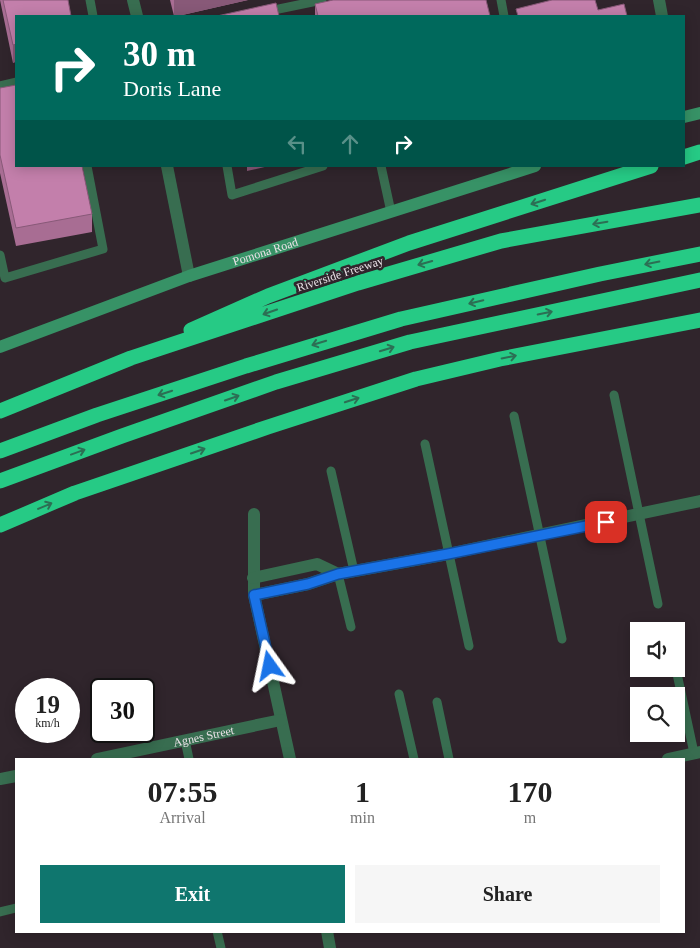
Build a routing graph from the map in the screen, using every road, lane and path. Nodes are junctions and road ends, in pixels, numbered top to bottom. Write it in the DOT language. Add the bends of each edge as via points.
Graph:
graph roads {
  1 [pos="90,0"];
  2 [pos="133,0"];
  3 [pos="322,0"];
  4 [pos="500,0"];
  5 [pos="659,0"];
  6 [pos="289,12"];
  7 [pos="93,15"];
  8 [pos="136,15"];
  9 [pos="256,15"];
  10 [pos="504,15"];
  11 [pos="662,15"];
  12 [pos="15,82"];
  13 [pos="0,86"];
  14 [pos="700,112"];
  15 [pos="685,117"];
  16 [pos="700,152"];
  17 [pos="685,157"];
  18 [pos="87,167"];
  19 [pos="167,167"];
  20 [pos="227,167"];
  21 [pos="320,167"];
  22 [pos="381,167"];
  23 [pos="533,167"];
  24 [pos="648,167"];
  25 [pos="700,205"];
  26 [pos="391,212"];
  27 [pos="700,254"];
  28 [pos="0,256"];
  29 [pos="189,276"];
  30 [pos="2,280"];
  31 [pos="700,280"];
  32 [pos="700,320"];
  33 [pos="0,347"];
  34 [pos="131,358"];
  35 [pos="614,395"];
  36 [pos="0,411"];
  37 [pos="514,416"];
  38 [pos="425,444"];
  39 [pos="0,451"];
  40 [pos="331,471"];
  41 [pos="0,481"];
  42 [pos="700,502"];
  43 [pos="254,514"];
  44 [pos="639,514"];
  45 [pos="0,525"];
  46 [pos="539,536"];
  47 [pos="448,554"];
  48 [pos="354,570"];
  49 [pos="338,574"];
  50 [pos="254,578"];
  51 [pos="254,595"];
  52 [pos="658,604"];
  53 [pos="351,628"];
  54 [pos="562,639"];
  55 [pos="468,646"];
  56 [pos="678,677"];
  57 [pos="399,694"];
  58 [pos="437,702"];
  59 [pos="281,720"];
  60 [pos="185,740"];
  61 [pos="697,753"];
  62 [pos="102,758"];
  63 [pos="189,758"];
  64 [pos="290,758"];
  65 [pos="414,758"];
  66 [pos="449,758"];
  67 [pos="673,758"];
  68 [pos="15,776"];
  69 [pos="0,779"];
  70 [pos="15,908"];
  71 [pos="0,912"];
  72 [pos="217,933"];
  73 [pos="327,933"];
  74 [pos="221,948"];
  75 [pos="330,948"];
  1 -- 7 [label="lane"];
  2 -- 8 [label="street"];
  3 -- 6 [label="lane"];
  4 -- 10 [label="lane"];
  5 -- 11 [label="street"];
  6 -- 9 [label="lane"];
  12 -- 13 [label="lane"];
  14 -- 15 [label="main road"];
  16 -- 17 [label="highway"];
  18 -- 30 [label="lane" via="103,249"];
  19 -- 29 [label="street"];
  20 -- 21 [label="lane" via="232,195"];
  22 -- 26 [label="lane"];
  23 -- 26 [label="main road, Pomona Road"];
  24 -- 34 [label="highway, one-way" via="409,243 268,296"];
  25 -- 34 [label="highway, Riverside Freeway, one-way" via="501,241 358,283"];
  26 -- 29 [label="main road, Pomona Road"];
  27 -- 39 [label="highway, one-way" via="401,319 97,415"];
  28 -- 30 [label="lane"];
  29 -- 33 [label="main road, Pomona Road"];
  41 -- 31 [label="highway, one-way" via="276,382 410,342"];
  45 -- 32 [label="highway, one-way" via="75,493 416,379"];
  34 -- 36 [label="highway, Riverside Freeway"];
  35 -- 44 [label="lane"];
  37 -- 46 [label="lane"];
  38 -- 47 [label="lane"];
  40 -- 48 [label="lane"];
  42 -- 44 [label="street"];
  43 -- 50 [label="street"];
  44 -- 46 [label="street"];
  44 -- 52 [label="lane"];
  46 -- 47 [label="street"];
  46 -- 54 [label="lane"];
  47 -- 48 [label="street"];
  47 -- 55 [label="lane"];
  48 -- 49 [label="street"];
  49 -- 50 [label="street" via="317,564"];
  49 -- 51 [label="street"];
  49 -- 53 [label="lane"];
  50 -- 51 [label="street"];
  51 -- 59 [label="street"];
  56 -- 61 [label="lane"];
  57 -- 65 [label="lane"];
  58 -- 66 [label="lane"];
  59 -- 60 [label="street, Agnes Street"];
  59 -- 64 [label="street"];
  60 -- 62 [label="street, Agnes Street"];
  60 -- 63 [label="lane"];
  61 -- 67 [label="street"];
  68 -- 69 [label="street"];
  70 -- 71 [label="lane"];
  72 -- 74 [label="lane"];
  73 -- 75 [label="street"];
}
